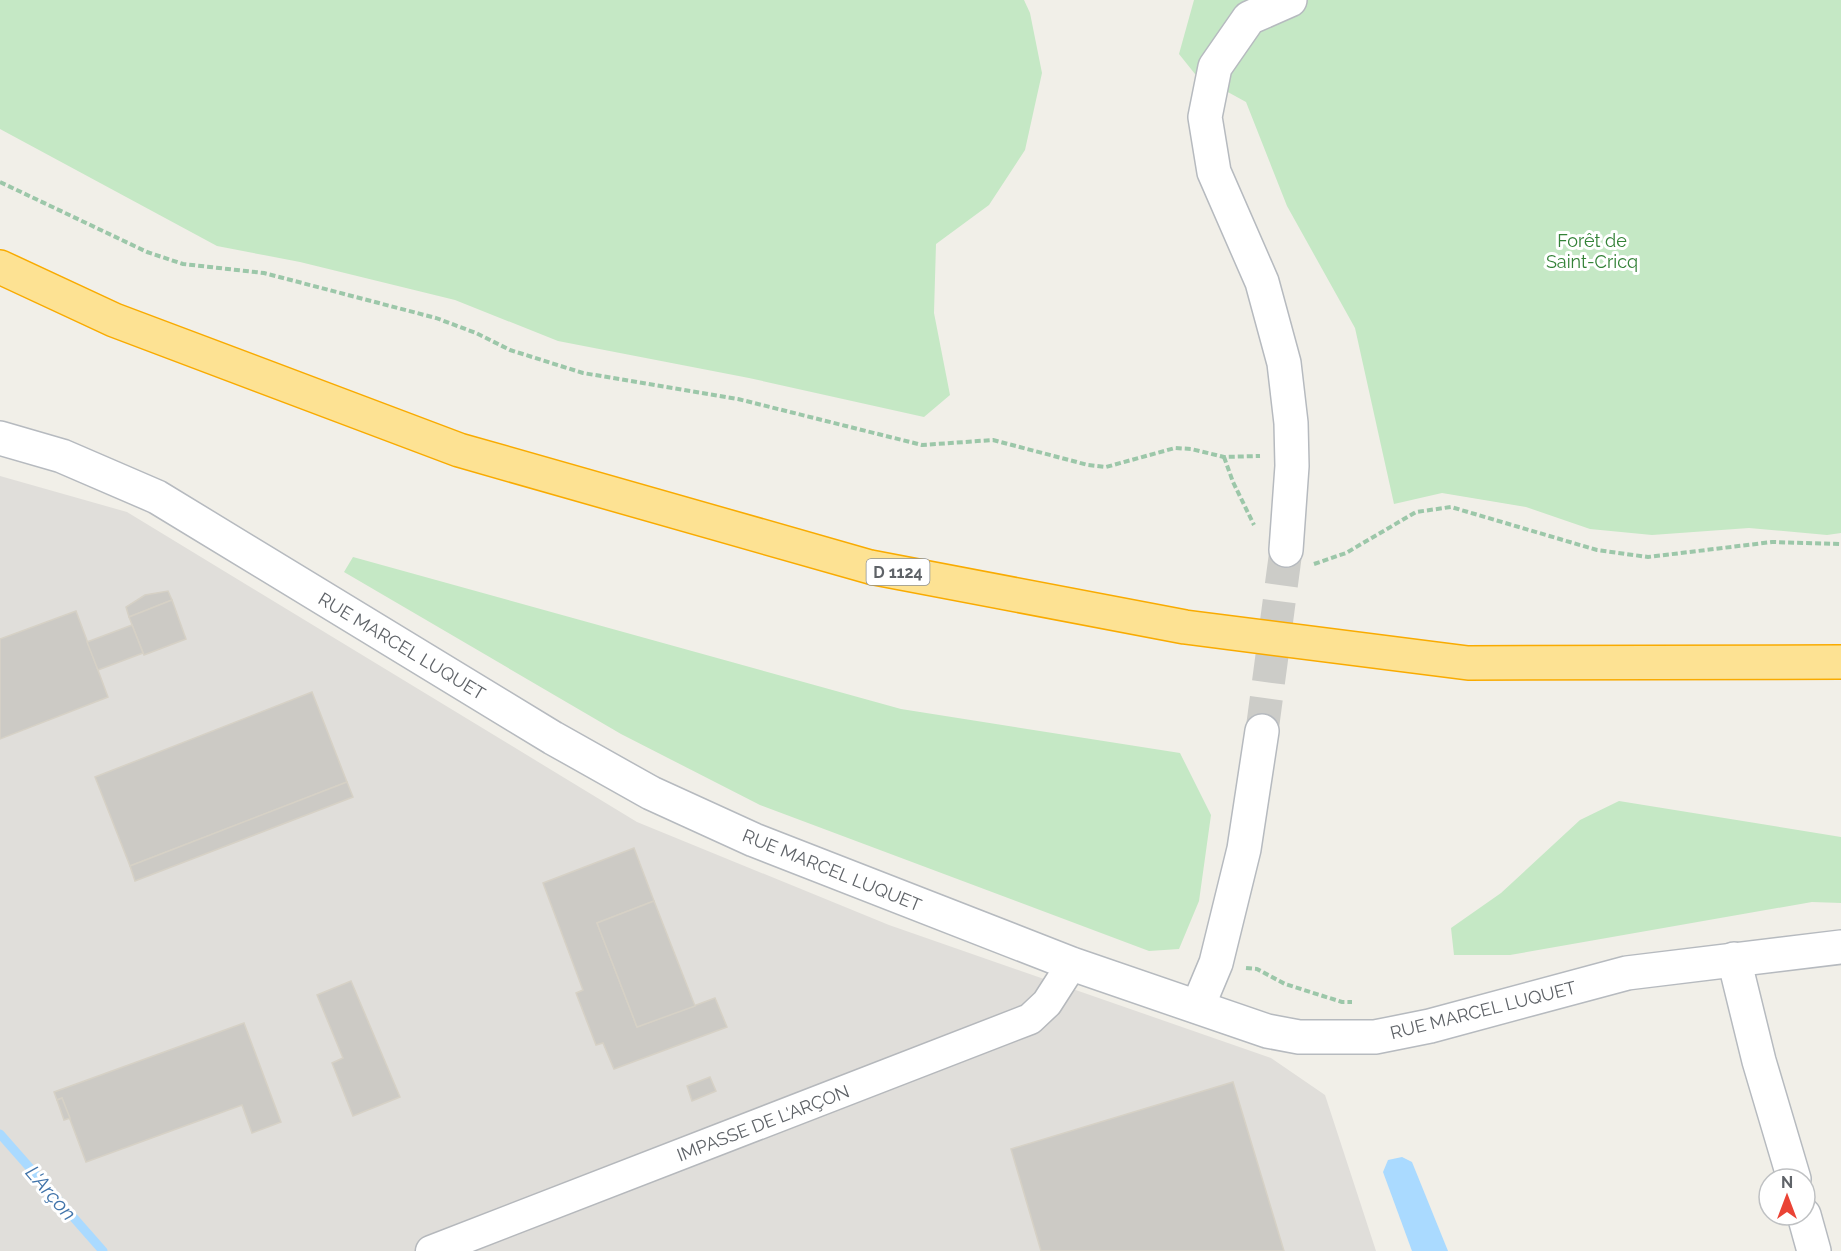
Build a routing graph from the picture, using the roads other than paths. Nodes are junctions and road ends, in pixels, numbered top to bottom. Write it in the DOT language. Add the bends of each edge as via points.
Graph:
graph roads {
  1 [pos="1290,0"];
  2 [pos="0,267"];
  3 [pos="0,438"];
  4 [pos="1295,559"];
  5 [pos="1841,662"];
  6 [pos="1262,731"];
  7 [pos="1841,947"];
  8 [pos="1734,959"];
  9 [pos="1072,964"];
  10 [pos="1198,1006"];
  11 [pos="1790,1167"];
  12 [pos="1808,1227"];
  13 [pos="430,1251"];
  14 [pos="1815,1251"];
  1 -- 4 [label="street" via="1249,18 1215,67 1205,117 1214,172 1262,282 1284,363 1292,423"];
  2 -- 5 [label="highway, D 1124" via="114,320 459,450 870,567 1185,627 1468,663"];
  3 -- 9 [label="street, RUE MARCEL LUQUET" via="63,456 157,497 553,738 651,793 754,840"];
  6 -- 10 [label="street" via="1244,849 1216,963"];
  7 -- 8 [label="street, RUE MARCEL LUQUET"];
  8 -- 10 [label="street, RUE MARCEL LUQUET" via="1627,974 1430,1026 1374,1036 1299,1037 1267,1031"];
  8 -- 11 [label="street"];
  9 -- 10 [label="street, RUE MARCEL LUQUET"];
  9 -- 13 [label="street, IMPASSE DE L'ARÇON" via="1047,1003 1030,1019"];
  12 -- 14 [label="street"];
}
